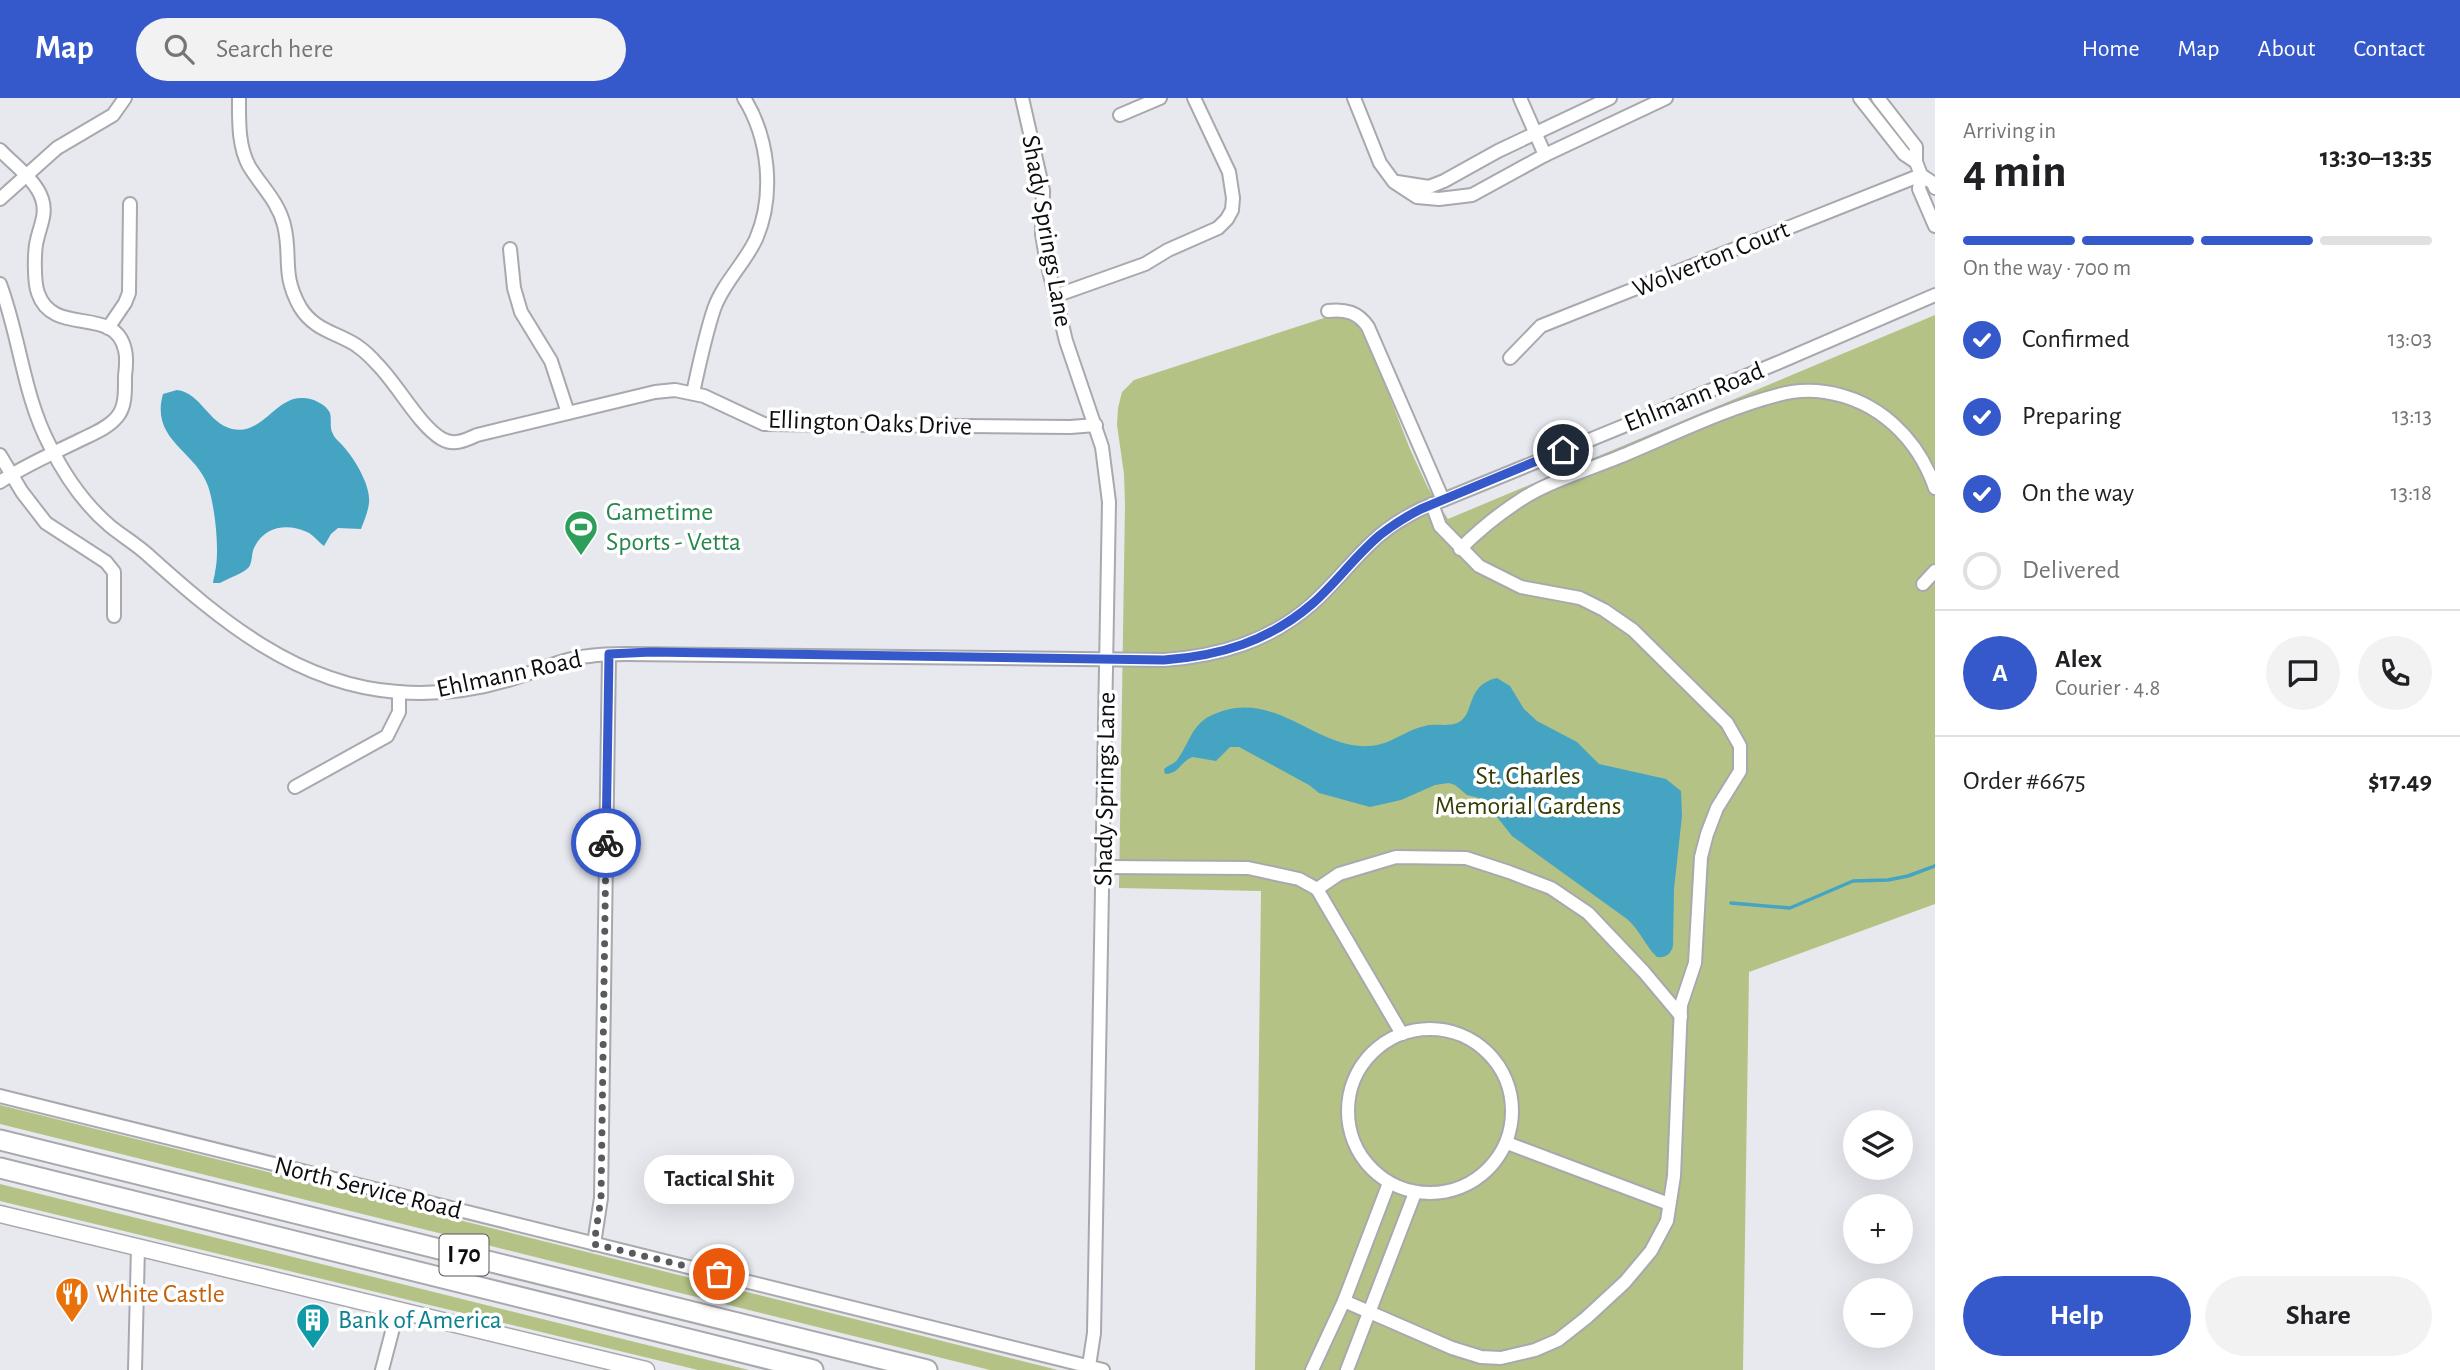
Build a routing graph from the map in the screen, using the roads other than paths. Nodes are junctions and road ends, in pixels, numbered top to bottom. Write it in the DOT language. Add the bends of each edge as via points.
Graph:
graph roads {
  1 [pos="125,98"];
  2 [pos="239,98"];
  3 [pos="744,98"];
  4 [pos="1022,98"];
  5 [pos="1160,98"];
  6 [pos="1194,98"];
  7 [pos="1354,98"];
  8 [pos="1520,98"];
  9 [pos="1610,98"];
  10 [pos="1666,98"];
  11 [pos="1860,98"];
  12 [pos="1878,98"];
  13 [pos="1120,115"];
  14 [pos="1535,134"];
  15 [pos="0,150"];
  16 [pos="1545,155"];
  17 [pos="1919,169"];
  18 [pos="25,175"];
  19 [pos="1394,182"];
  20 [pos="1935,188"];
  21 [pos="0,199"];
  22 [pos="130,204"];
  23 [pos="1935,226"];
  24 [pos="510,248"];
  25 [pos="0,284"];
  26 [pos="1935,295"];
  27 [pos="1055,296"];
  28 [pos="1328,311"];
  29 [pos="108,328"];
  30 [pos="1510,358"];
  31 [pos="693,393"];
  32 [pos="568,413"];
  33 [pos="1096,425"];
  34 [pos="54,454"];
  35 [pos="0,455"];
  36 [pos="5,478"];
  37 [pos="1935,488"];
  38 [pos="1437,502"];
  39 [pos="1460,549"];
  40 [pos="1935,571"];
  41 [pos="1923,584"];
  42 [pos="114,617"];
  43 [pos="609,654"];
  44 [pos="1107,658"];
  45 [pos="398,692"];
  46 [pos="295,787"];
  47 [pos="1104,867"];
  48 [pos="1317,889"];
  49 [pos="1681,1016"];
  50 [pos="1402,1034"];
  51 [pos="0,1096"];
  52 [pos="0,1140"];
  53 [pos="1507,1143"];
  54 [pos="0,1168"];
  55 [pos="1390,1184"];
  56 [pos="1415,1193"];
  57 [pos="1669,1204"];
  58 [pos="0,1214"];
  59 [pos="594,1244"];
  60 [pos="138,1247"];
  61 [pos="1344,1301"];
  62 [pos="398,1309"];
  63 [pos="1369,1312"];
  64 [pos="1089,1366"];
  65 [pos="135,1370"];
  66 [pos="382,1370"];
  67 [pos="646,1370"];
  68 [pos="813,1370"];
  69 [pos="928,1370"];
  70 [pos="1103,1370"];
  71 [pos="1312,1370"];
  72 [pos="1347,1370"];
  1 -- 18 [label="street" via="113,115 57,148"];
  2 -- 32 [label="street, Ellington Oaks Drive" via="248,164 280,212 287,275 293,294 315,325 357,346 377,363 429,428 446,442"];
  3 -- 31 [label="street" via="763,142 765,205 756,239 715,307"];
  4 -- 27 [label="street, Shady Springs Lane" via="1043,190 1042,234"];
  5 -- 13 [label="street"];
  6 -- 27 [label="street" via="1229,172 1233,198 1227,219 1218,228 1145,264"];
  7 -- 19 [label="street" via="1380,163"];
  8 -- 14 [label="street"];
  9 -- 14 [label="street"];
  10 -- 16 [label="street"];
  11 -- 17 [label="street"];
  12 -- 17 [label="street" via="1916,147"];
  14 -- 16 [label="street"];
  14 -- 19 [label="street" via="1429,187"];
  15 -- 18 [label="street"];
  16 -- 19 [label="street" via="1472,195 1417,197"];
  17 -- 20 [label="street"];
  17 -- 23 [label="street" via="1919,189"];
  17 -- 30 [label="street, Wolverton Court" via="1541,327"];
  18 -- 21 [label="street"];
  18 -- 29 [label="street" via="44,210 36,242 37,292 46,309 61,318 92,321"];
  22 -- 29 [label="street" via="129,293"];
  24 -- 32 [label="street" via="522,312 551,361"];
  25 -- 34 [label="street, Ehlmann Road" via="31,401"];
  26 -- 38 [label="street, Ehlmann Road"];
  27 -- 33 [label="street, Shady Springs Lane"];
  28 -- 38 [label="street" via="1353,313 1368,327"];
  29 -- 34 [label="street" via="125,350 123,406 100,430"];
  31 -- 32 [label="street, Ellington Oaks Drive" via="654,392"];
  31 -- 33 [label="street, Ellington Oaks Drive" via="764,424"];
  33 -- 44 [label="street, Shady Springs Lane" via="1108,475"];
  34 -- 36 [label="street"];
  34 -- 45 [label="street, Ehlmann Road" via="72,484 110,526 246,637 324,678"];
  35 -- 36 [label="street"];
  36 -- 42 [label="street" via="46,523 114,572"];
  37 -- 39 [label="street" via="1918,451 1887,419 1845,397 1795,392 1762,400 1529,495"];
  38 -- 39 [label="street" via="1440,526"];
  38 -- 44 [label="street, Ehlmann Road" via="1380,535 1314,602 1255,641 1189,658"];
  39 -- 49 [label="street" via="1479,566 1521,587 1580,598 1604,610 1633,630 1735,735 1740,771 1717,808 1704,845 1695,963"];
  40 -- 41 [label="street"];
  43 -- 44 [label="street, Ehlmann Road"];
  43 -- 45 [label="street, Ehlmann Road" via="464,689"];
  43 -- 59 [label="street" via="601,1198"];
  44 -- 47 [label="street, Shady Springs Lane"];
  45 -- 46 [label="street" via="399,712 387,736"];
  47 -- 48 [label="street" via="1248,868 1299,878"];
  47 -- 64 [label="street, Shady Springs Lane" via="1094,1333"];
  48 -- 49 [label="street" via="1339,874 1396,857 1466,858 1509,872 1551,888 1588,913"];
  48 -- 50 [label="street"];
  49 -- 57 [label="street"];
  50 -- 53 [label="street" via="1425,1029 1449,1031 1471,1039 1490,1054 1504,1073 1512,1096"];
  50 -- 55 [label="street" via="1364,1061 1348,1105 1349,1128 1357,1150"];
  51 -- 59 [label="street, North Service Road"];
  52 -- 69 [label="highway, I 70"];
  53 -- 56 [label="street" via="1480,1178 1460,1189"];
  53 -- 57 [label="street"];
  54 -- 68 [label="highway, I 70"];
  55 -- 56 [label="street"];
  55 -- 61 [label="street"];
  56 -- 63 [label="street"];
  57 -- 63 [label="street" via="1667,1221 1651,1251 1625,1282 1558,1340 1535,1350 1501,1358 1480,1357"];
  58 -- 60 [label="main road"];
  59 -- 64 [label="street, North Service Road"];
  60 -- 62 [label="main road"];
  60 -- 65 [label="street"];
  61 -- 63 [label="street"];
  61 -- 71 [label="street"];
  62 -- 66 [label="street"];
  62 -- 67 [label="main road"];
  63 -- 72 [label="street"];
  64 -- 70 [label="street, North Service Road"];
}
